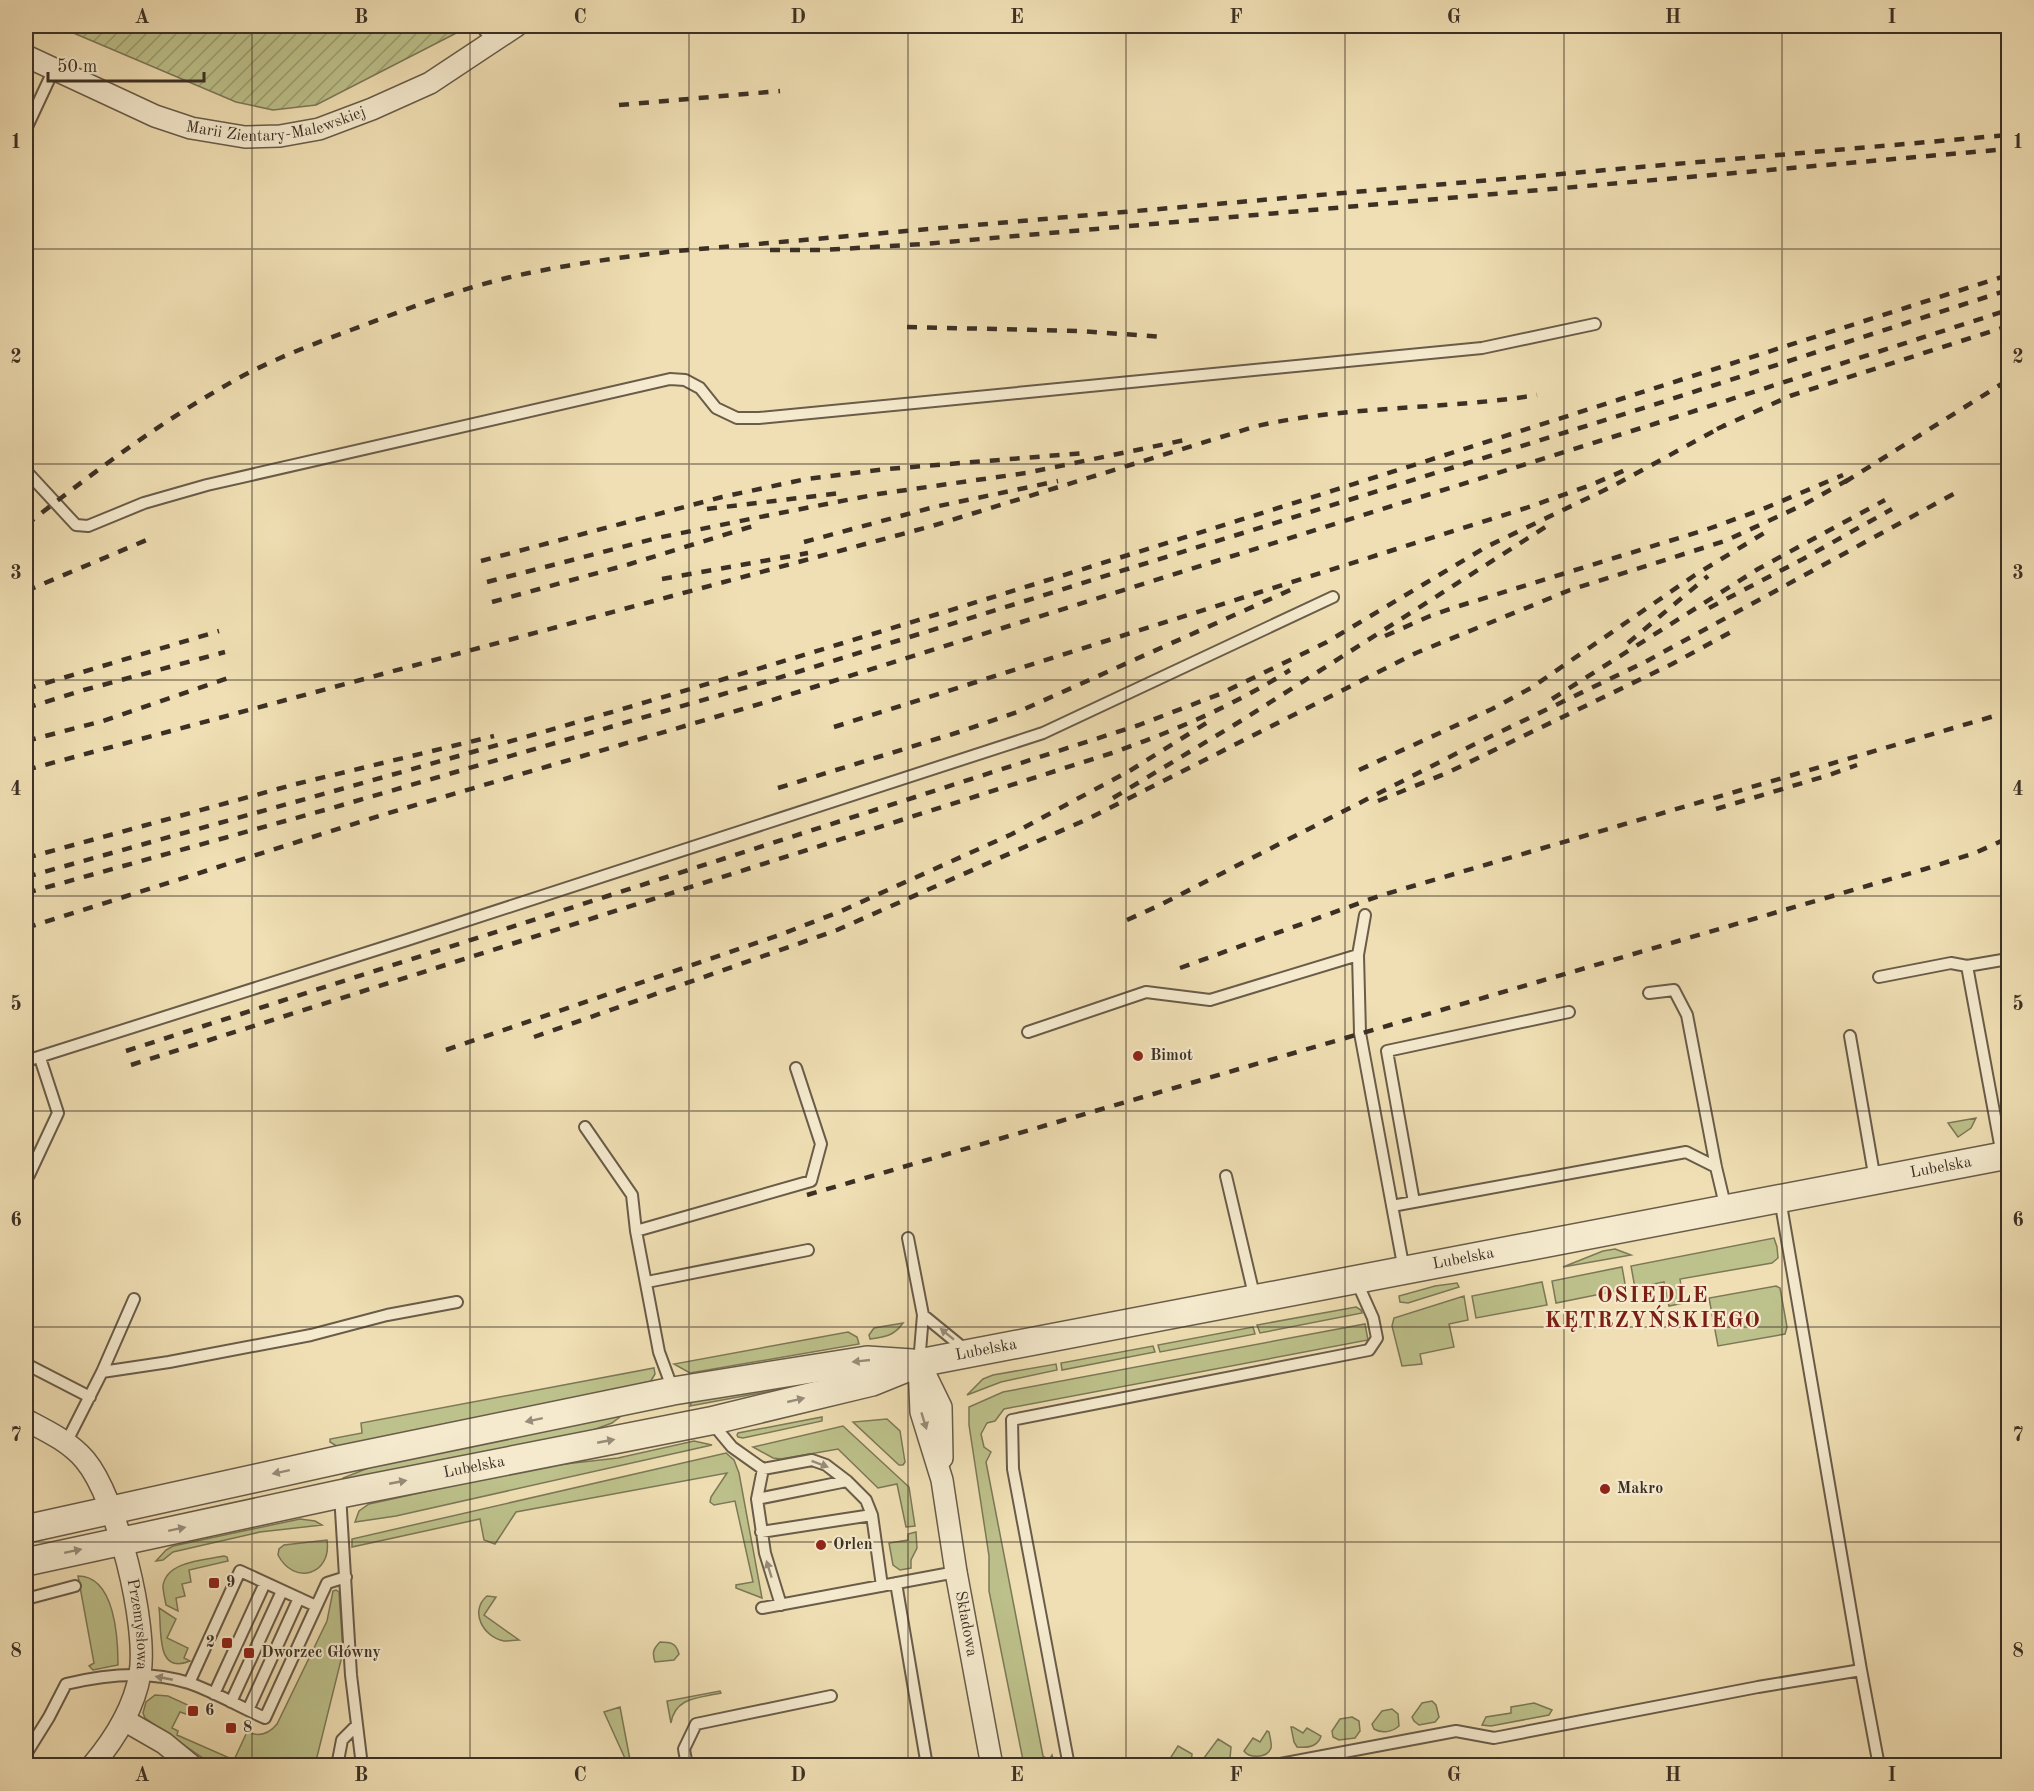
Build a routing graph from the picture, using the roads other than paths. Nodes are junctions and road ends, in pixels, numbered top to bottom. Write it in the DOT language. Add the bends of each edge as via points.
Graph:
graph roads {
  1 [pos="516,26"];
  2 [pos="487,34"];
  3 [pos="26,56"];
  4 [pos="54,69"];
  5 [pos="26,129"];
  6 [pos="1595,324"];
  7 [pos="26,471"];
  8 [pos="1334,597"];
  9 [pos="1365,915"];
  10 [pos="1358,955"];
  11 [pos="2008,959"];
  12 [pos="1967,966"];
  13 [pos="1879,977"];
  14 [pos="1649,993"];
  15 [pos="1569,1012"];
  16 [pos="1028,1032"];
  17 [pos="1850,1036"];
  18 [pos="40,1058"];
  19 [pos="26,1061"];
  20 [pos="796,1068"];
  21 [pos="585,1127"];
  22 [pos="2006,1156"];
  23 [pos="1716,1167"];
  24 [pos="26,1175"];
  25 [pos="1226,1176"];
  26 [pos="1875,1181"];
  27 [pos="1779,1199"];
  28 [pos="1414,1202"];
  29 [pos="1392,1206"];
  30 [pos="1726,1209"];
  31 [pos="636,1231"];
  32 [pos="908,1238"];
  33 [pos="808,1250"];
  34 [pos="1404,1270"];
  35 [pos="1356,1280"];
  36 [pos="647,1282"];
  37 [pos="134,1299"];
  38 [pos="1256,1299"];
  39 [pos="457,1302"];
  40 [pos="923,1315"];
  41 [pos="971,1353"];
  42 [pos="919,1363"];
  43 [pos="26,1364"];
  44 [pos="102,1372"];
  45 [pos="673,1391"];
  46 [pos="90,1397"];
  47 [pos="26,1420"];
  48 [pos="710,1421"];
  49 [pos="66,1443"];
  50 [pos="763,1469"];
  51 [pos="847,1481"];
  52 [pos="340,1494"];
  53 [pos="757,1499"];
  54 [pos="112,1509"];
  55 [pos="872,1515"];
  56 [pos="26,1529"];
  57 [pos="761,1532"];
  58 [pos="120,1541"];
  59 [pos="26,1562"];
  60 [pos="956,1572"];
  61 [pos="346,1577"];
  62 [pos="265,1583"];
  63 [pos="896,1583"];
  64 [pos="882,1586"];
  65 [pos="75,1587"];
  66 [pos="282,1591"];
  67 [pos="299,1598"];
  68 [pos="26,1599"];
  69 [pos="781,1605"];
  70 [pos="316,1606"];
  71 [pos="762,1608"];
  72 [pos="1861,1670"];
  73 [pos="140,1674"];
  74 [pos="189,1683"];
  75 [pos="214,1695"];
  76 [pos="831,1696"];
  77 [pos="231,1702"];
  78 [pos="248,1710"];
  79 [pos="124,1720"];
  80 [pos="356,1726"];
  81 [pos="26,1754"];
  82 [pos="92,1766"];
  83 [pos="192,1766"];
  84 [pos="337,1766"];
  85 [pos="362,1766"];
  86 [pos="687,1766"];
  87 [pos="927,1766"];
  88 [pos="992,1766"];
  89 [pos="1069,1766"];
  90 [pos="1269,1766"];
  91 [pos="1879,1766"];
  1 -- 2 [label="street, Marii Zientary-Malewskiej"];
  2 -- 4 [label="street, Marii Zientary-Malewskiej" via="430,83 319,129 280,136 245,137 191,128 155,116"];
  3 -- 4 [label="street, Marii Zientary-Malewskiej"];
  4 -- 5 [label="lane"];
  6 -- 7 [label="lane" via="1482,348 759,418 737,418 716,408 700,388 685,380 670,379 207,484 144,503 88,526 76,525"];
  8 -- 18 [label="lane" via="1043,733"];
  9 -- 10 [label="lane"];
  10 -- 16 [label="lane" via="1210,1000 1146,992"];
  10 -- 29 [label="lane" via="1360,1033"];
  11 -- 12 [label="lane"];
  12 -- 13 [label="lane" via="1951,963"];
  12 -- 22 [label="lane"];
  14 -- 23 [label="lane" via="1674,990 1687,1015"];
  15 -- 28 [label="lane" via="1387,1051"];
  17 -- 26 [label="lane"];
  18 -- 19 [label="lane"];
  18 -- 24 [label="lane" via="58,1113"];
  20 -- 31 [label="lane" via="820,1144 811,1181"];
  21 -- 31 [label="lane" via="632,1195"];
  22 -- 26 [label="street, Lubelska"];
  23 -- 28 [label="lane" via="1686,1152"];
  23 -- 30 [label="lane"];
  25 -- 38 [label="lane"];
  26 -- 27 [label="street, Lubelska"];
  27 -- 30 [label="street, Lubelska"];
  27 -- 72 [label="lane"];
  28 -- 29 [label="lane"];
  29 -- 34 [label="lane"];
  30 -- 34 [label="street, Lubelska"];
  31 -- 36 [label="lane"];
  32 -- 40 [label="lane"];
  33 -- 36 [label="lane"];
  34 -- 35 [label="street, Lubelska"];
  35 -- 38 [label="street, Lubelska"];
  35 -- 89 [label="lane" via="1373,1317 1377,1338 1369,1350 1012,1420 1013,1469"];
  36 -- 45 [label="lane" via="659,1352"];
  37 -- 44 [label="lane"];
  38 -- 41 [label="street, Lubelska"];
  39 -- 44 [label="lane" via="310,1335"];
  41 -- 40 [label="lane, one-way"];
  40 -- 42 [label="lane"];
  41 -- 42 [label="street, Lubelska"];
  42 -- 45 [label="street, Lubelska, one-way" via="867,1360"];
  48 -- 42 [label="street, Lubelska, one-way" via="872,1382"];
  42 -- 60 [label="street, Składowa" via="941,1407 942,1480"];
  43 -- 46 [label="lane"];
  44 -- 46 [label="lane"];
  45 -- 54 [label="street, Lubelska, one-way"];
  46 -- 49 [label="lane"];
  47 -- 49 [label="street"];
  48 -- 50 [label="lane" via="732,1448"];
  52 -- 48 [label="street, Lubelska, one-way"];
  49 -- 54 [label="street" via="95,1473"];
  50 -- 51 [label="lane, one-way" via="812,1460"];
  50 -- 53 [label="lane"];
  51 -- 53 [label="lane"];
  51 -- 55 [label="lane" via="866,1500"];
  58 -- 52 [label="street, Lubelska, one-way"];
  52 -- 61 [label="lane"];
  53 -- 57 [label="lane"];
  54 -- 56 [label="street, Lubelska"];
  54 -- 58 [label="street, Przemysłowa"];
  55 -- 57 [label="lane"];
  55 -- 64 [label="lane"];
  69 -- 57 [label="lane, one-way"];
  59 -- 58 [label="street, Lubelska, one-way"];
  58 -- 73 [label="street, Przemysłowa" via="139,1622"];
  60 -- 63 [label="lane"];
  60 -- 88 [label="street, Składowa"];
  61 -- 70 [label="lane" via="327,1583"];
  61 -- 80 [label="lane"];
  62 -- 66 [label="lane"];
  62 -- 74 [label="lane" via="240,1571"];
  62 -- 75 [label="lane"];
  63 -- 64 [label="lane"];
  63 -- 87 [label="lane"];
  64 -- 69 [label="lane"];
  65 -- 68 [label="lane"];
  66 -- 67 [label="lane"];
  66 -- 77 [label="lane"];
  67 -- 70 [label="lane"];
  67 -- 78 [label="lane"];
  69 -- 71 [label="lane"];
  70 -- 78 [label="lane" via="265,1718"];
  72 -- 90 [label="lane" via="1494,1738 1456,1731"];
  72 -- 91 [label="lane"];
  74 -- 73 [label="lane, one-way"];
  73 -- 79 [label="street, Przemysłowa"];
  73 -- 81 [label="lane" via="66,1684"];
  74 -- 75 [label="lane"];
  75 -- 77 [label="lane"];
  76 -- 86 [label="lane" via="696,1724 684,1749"];
  77 -- 78 [label="lane"];
  79 -- 82 [label="street, Przemysłowa"];
  79 -- 83 [label="street" via="164,1743"];
  80 -- 84 [label="lane" via="342,1740"];
  80 -- 85 [label="lane"];
}
